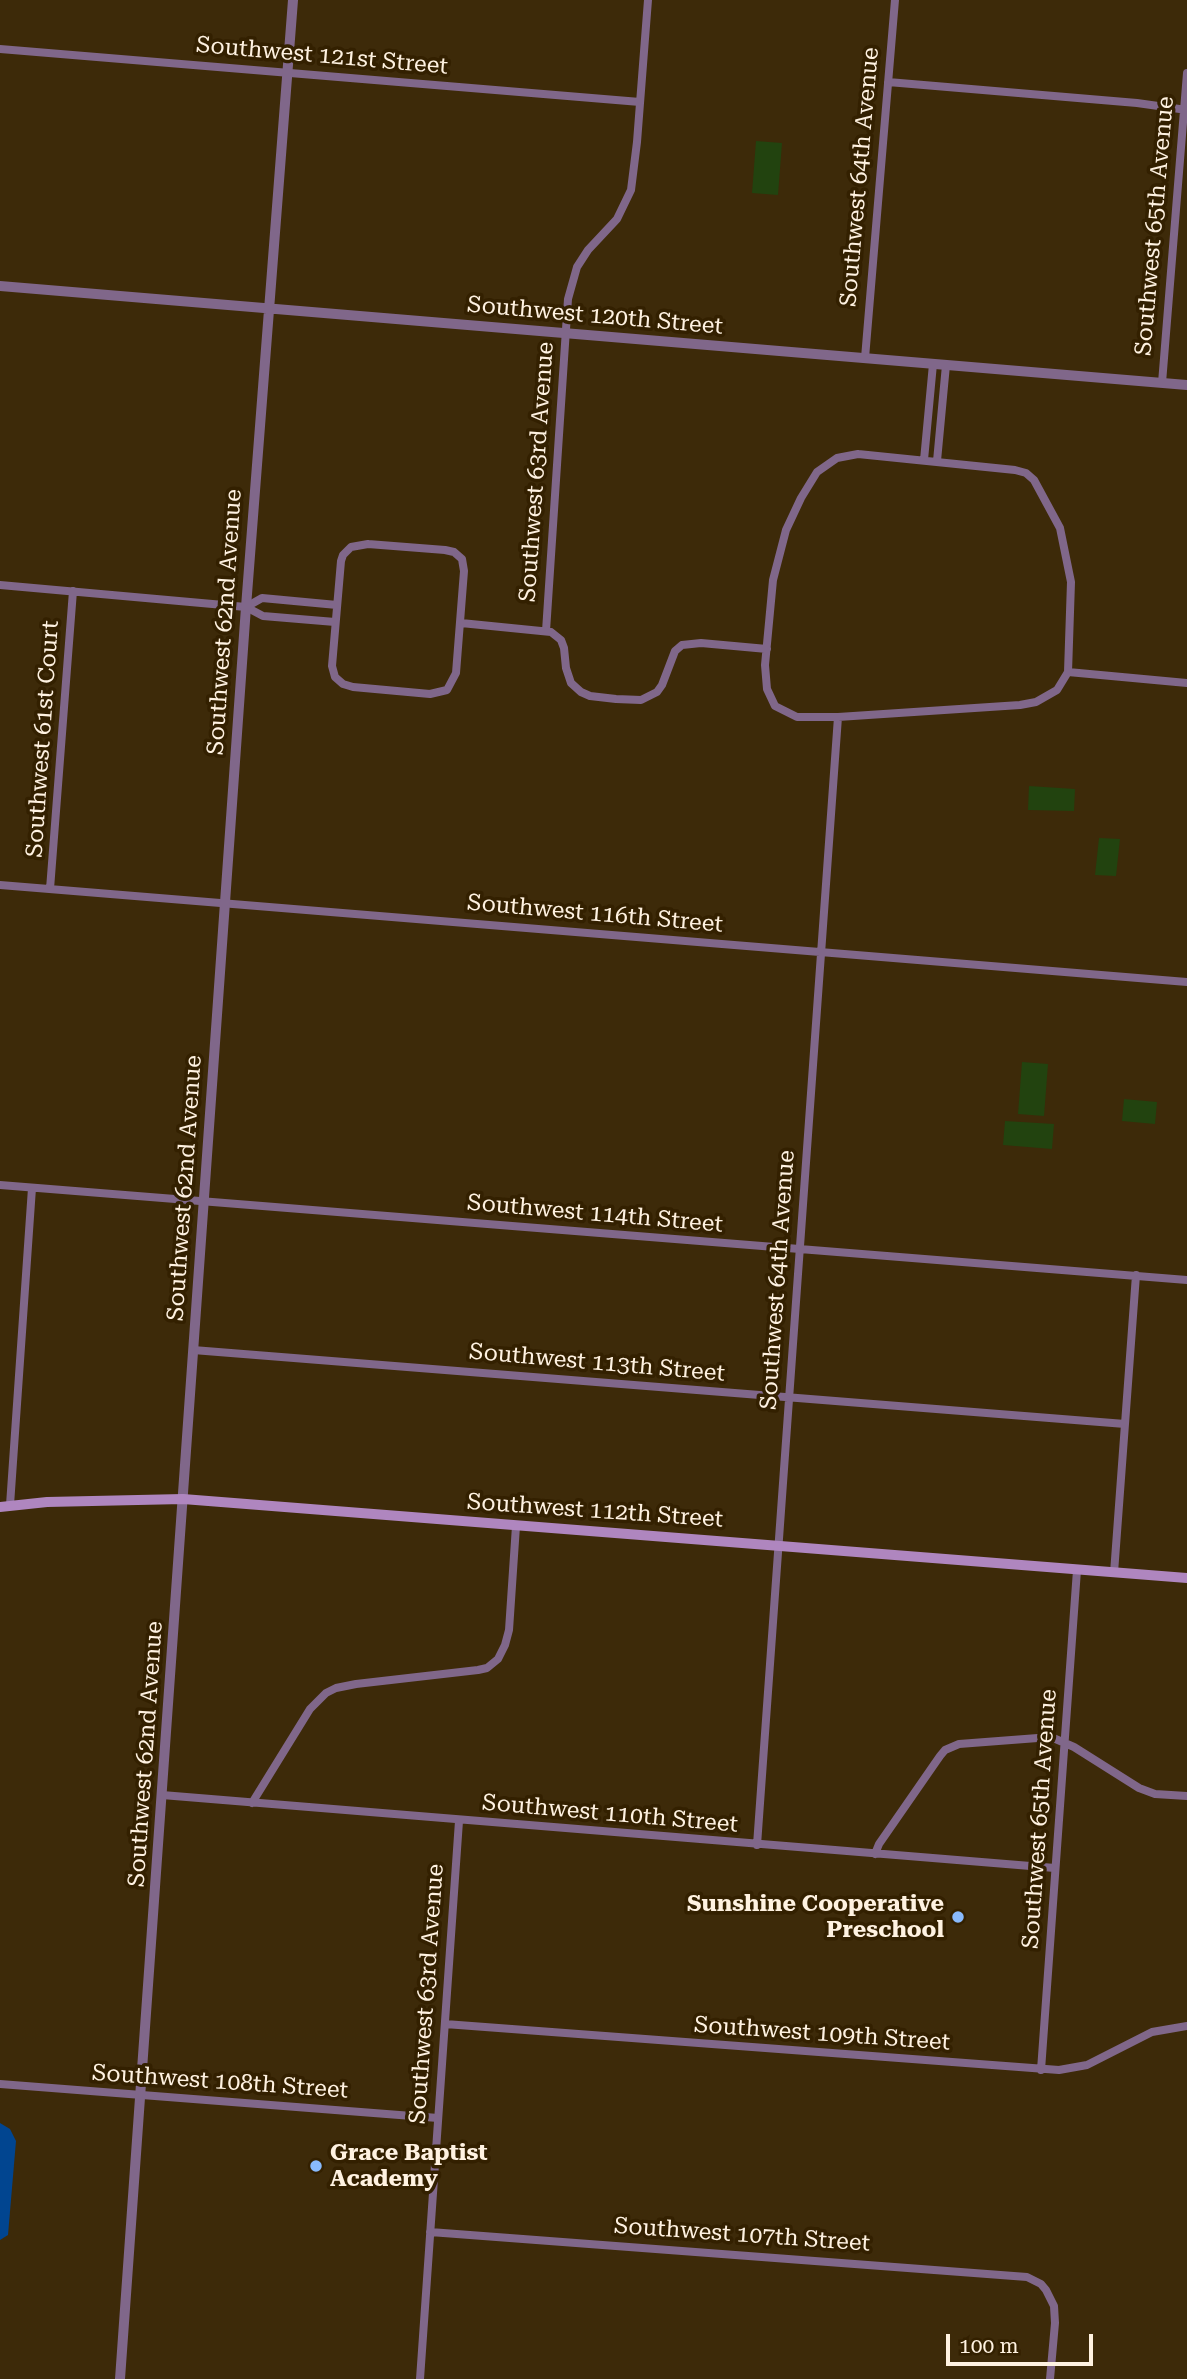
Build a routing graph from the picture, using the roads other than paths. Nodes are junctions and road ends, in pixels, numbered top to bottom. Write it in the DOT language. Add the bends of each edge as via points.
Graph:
graph roads {
  1 [pos="293,0"];
  2 [pos="648,0"];
  3 [pos="895,0"];
  4 [pos="0,49"];
  5 [pos="287,73"];
  6 [pos="1187,73"];
  7 [pos="888,82"];
  8 [pos="640,102"];
  9 [pos="1186,109"];
  10 [pos="0,286"];
  11 [pos="268,308"];
  12 [pos="566,334"];
  13 [pos="864,358"];
  14 [pos="933,364"];
  15 [pos="946,365"];
  16 [pos="1162,383"];
  17 [pos="1187,385"];
  18 [pos="924,460"];
  19 [pos="937,461"];
  20 [pos="0,585"];
  21 [pos="73,591"];
  22 [pos="337,605"];
  23 [pos="246,607"];
  24 [pos="335,622"];
  25 [pos="461,623"];
  26 [pos="545,631"];
  27 [pos="766,649"];
  28 [pos="1068,672"];
  29 [pos="1187,683"];
  30 [pos="838,717"];
  31 [pos="0,885"];
  32 [pos="50,889"];
  33 [pos="225,905"];
  34 [pos="821,952"];
  35 [pos="1187,982"];
  36 [pos="0,1185"];
  37 [pos="33,1188"];
  38 [pos="204,1201"];
  39 [pos="800,1249"];
  40 [pos="1136,1275"];
  41 [pos="1187,1280"];
  42 [pos="193,1350"];
  43 [pos="789,1398"];
  44 [pos="1125,1424"];
  45 [pos="183,1499"];
  46 [pos="5,1506"];
  47 [pos="516,1526"];
  48 [pos="779,1547"];
  49 [pos="1077,1570"];
  50 [pos="1114,1573"];
  51 [pos="1187,1578"];
  52 [pos="1064,1742"];
  53 [pos="162,1795"];
  54 [pos="1187,1796"];
  55 [pos="251,1803"];
  56 [pos="459,1821"];
  57 [pos="757,1845"];
  58 [pos="875,1854"];
  59 [pos="1055,1868"];
  60 [pos="445,2024"];
  61 [pos="1187,2026"];
  62 [pos="1041,2070"];
  63 [pos="0,2084"];
  64 [pos="140,2095"];
  65 [pos="438,2118"];
  66 [pos="430,2232"];
  67 [pos="120,2379"];
  68 [pos="420,2379"];
  69 [pos="1050,2379"];
  1 -- 5 [label="street, Southwest 62nd Avenue"];
  2 -- 8 [label="street, Southwest 63rd Avenue"];
  3 -- 7 [label="street, Southwest 64th Avenue"];
  4 -- 5 [label="street, Southwest 121st Street"];
  5 -- 8 [label="street, Southwest 121st Street"];
  5 -- 11 [label="street, Southwest 62nd Avenue"];
  6 -- 9 [label="street, Southwest 65th Avenue"];
  7 -- 9 [label="street"];
  7 -- 13 [label="street, Southwest 64th Avenue"];
  8 -- 12 [label="street, Southwest 63rd Avenue" via="631,190 617,219 577,267 568,299"];
  9 -- 16 [label="street, Southwest 65th Avenue"];
  10 -- 11 [label="street, Southwest 120th Street"];
  11 -- 12 [label="street, Southwest 120th Street"];
  11 -- 23 [label="street, Southwest 62nd Avenue"];
  12 -- 13 [label="street, Southwest 120th Street"];
  12 -- 26 [label="street, Southwest 63rd Avenue"];
  13 -- 14 [label="street, Southwest 120th Street"];
  14 -- 15 [label="street, Southwest 120th Street"];
  14 -- 18 [label="street"];
  15 -- 16 [label="street, Southwest 120th Street"];
  15 -- 19 [label="street"];
  16 -- 17 [label="street, Southwest 120th Street"];
  18 -- 19 [label="street"];
  18 -- 27 [label="street" via="846,455 817,472 781,547"];
  19 -- 28 [label="street" via="1026,473 1042,492 1060,528 1071,582"];
  20 -- 21 [label="street"];
  21 -- 23 [label="street"];
  21 -- 32 [label="street, Southwest 61st Court"];
  22 -- 23 [label="street" via="262,598"];
  22 -- 24 [label="street"];
  22 -- 25 [label="street" via="341,561 351,547 368,544 445,550 460,556 464,571"];
  23 -- 24 [label="street" via="263,616"];
  23 -- 33 [label="street, Southwest 62nd Avenue"];
  24 -- 25 [label="street" via="332,666 338,680 354,687 430,694 447,691 456,673"];
  25 -- 26 [label="street"];
  26 -- 27 [label="street" via="561,640 568,678 576,688 590,696 616,699 641,700 657,692 682,645"];
  27 -- 30 [label="street" via="766,689 775,706 797,717"];
  28 -- 29 [label="street"];
  28 -- 30 [label="street" via="1057,690 1036,702"];
  30 -- 34 [label="street, Southwest 64th Avenue"];
  31 -- 32 [label="street, Southwest 116th Street"];
  32 -- 33 [label="street, Southwest 116th Street"];
  33 -- 34 [label="street, Southwest 116th Street"];
  33 -- 38 [label="street, Southwest 62nd Avenue"];
  34 -- 35 [label="street, Southwest 116th Street"];
  34 -- 39 [label="street, Southwest 64th Avenue"];
  36 -- 37 [label="street, Southwest 114th Street"];
  37 -- 38 [label="street, Southwest 114th Street"];
  37 -- 46 [label="street"];
  38 -- 39 [label="street, Southwest 114th Street"];
  38 -- 42 [label="street, Southwest 62nd Avenue"];
  39 -- 40 [label="street, Southwest 114th Street"];
  39 -- 43 [label="street, Southwest 64th Avenue"];
  40 -- 41 [label="street, Southwest 114th Street"];
  40 -- 44 [label="street"];
  42 -- 43 [label="street, Southwest 113th Street"];
  42 -- 45 [label="street, Southwest 62nd Avenue"];
  43 -- 44 [label="street, Southwest 113th Street"];
  43 -- 48 [label="street, Southwest 64th Avenue"];
  44 -- 50 [label="street"];
  45 -- 46 [label="main road, Southwest 112th Street"];
  45 -- 47 [label="main road, Southwest 112th Street"];
  45 -- 53 [label="street, Southwest 62nd Avenue"];
  47 -- 48 [label="main road, Southwest 112th Street"];
  47 -- 55 [label="street" via="509,1630 498,1659 478,1670 356,1684 326,1693 310,1709"];
  48 -- 49 [label="main road, Southwest 112th Street"];
  48 -- 57 [label="street, Southwest 64th Avenue"];
  49 -- 50 [label="main road, Southwest 112th Street"];
  49 -- 52 [label="street, Southwest 65th Avenue"];
  50 -- 51 [label="main road, Southwest 112th Street"];
  52 -- 54 [label="street" via="1139,1788"];
  52 -- 58 [label="street" via="1051,1737 951,1746"];
  52 -- 59 [label="street, Southwest 65th Avenue"];
  53 -- 55 [label="street, Southwest 110th Street"];
  53 -- 64 [label="street, Southwest 62nd Avenue"];
  55 -- 56 [label="street, Southwest 110th Street"];
  56 -- 57 [label="street, Southwest 110th Street"];
  56 -- 60 [label="street, Southwest 63rd Avenue"];
  57 -- 58 [label="street, Southwest 110th Street"];
  58 -- 59 [label="street, Southwest 110th Street"];
  59 -- 62 [label="street, Southwest 65th Avenue"];
  60 -- 62 [label="street, Southwest 109th Street"];
  60 -- 65 [label="street, Southwest 63rd Avenue"];
  61 -- 62 [label="street, Southwest 109th Street" via="1152,2032 1081,2067"];
  63 -- 64 [label="street, Southwest 108th Street"];
  64 -- 65 [label="street, Southwest 108th Street"];
  64 -- 67 [label="street, Southwest 62nd Avenue"];
  65 -- 66 [label="street, Southwest 63rd Avenue"];
  66 -- 68 [label="street, Southwest 63rd Avenue"];
  66 -- 69 [label="street, Southwest 107th Street" via="1012,2274 1034,2280 1051,2298 1055,2314"];
}
